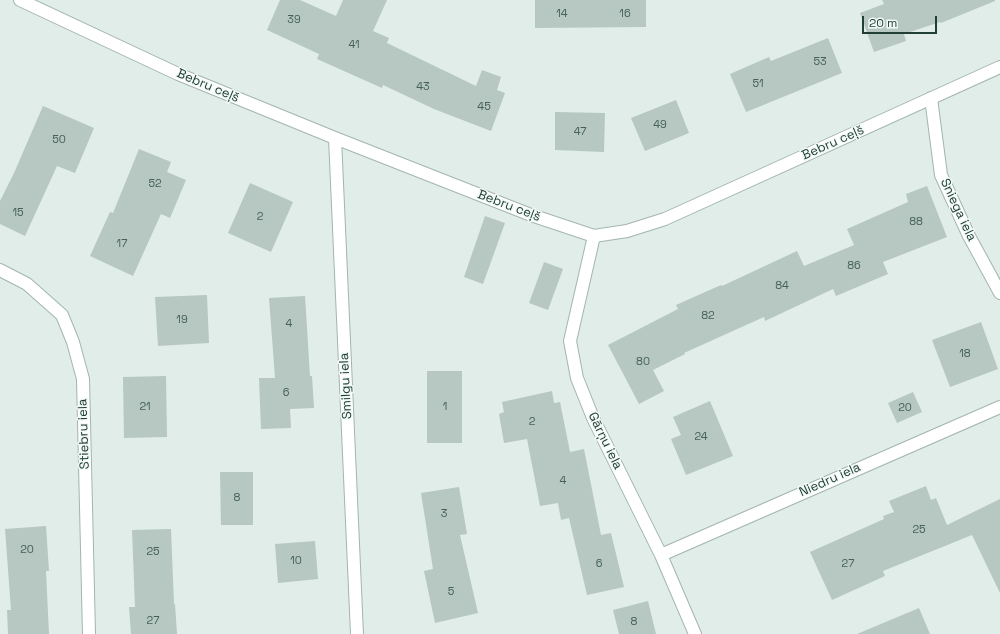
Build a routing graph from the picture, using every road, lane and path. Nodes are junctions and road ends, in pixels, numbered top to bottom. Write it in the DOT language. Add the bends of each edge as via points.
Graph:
graph roads {
  1 [pos="20,0"];
  2 [pos="1000,67"];
  3 [pos="931,98"];
  4 [pos="335,138"];
  5 [pos="594,236"];
  6 [pos="0,270"];
  7 [pos="1000,293"];
  8 [pos="1000,406"];
  9 [pos="661,555"];
  10 [pos="89,634"];
  11 [pos="356,634"];
  12 [pos="695,634"];
  1 -- 4 [label="street, Bebru ceļš" via="178,74"];
  2 -- 3 [label="street, Bebru ceļš"];
  3 -- 5 [label="street, Bebru ceļš" via="665,219 628,231"];
  3 -- 7 [label="street, Sniega iela" via="941,175 969,236"];
  4 -- 5 [label="street, Bebru ceļš" via="531,215"];
  4 -- 11 [label="street, Smilgu iela"];
  5 -- 9 [label="street, Gārņu iela" via="570,341 577,378 593,418"];
  6 -- 10 [label="street, Stiebru iela" via="27,284 62,315 74,342 83,379"];
  8 -- 9 [label="street, Niedru iela"];
  9 -- 12 [label="street, Gārņu iela"];
}
